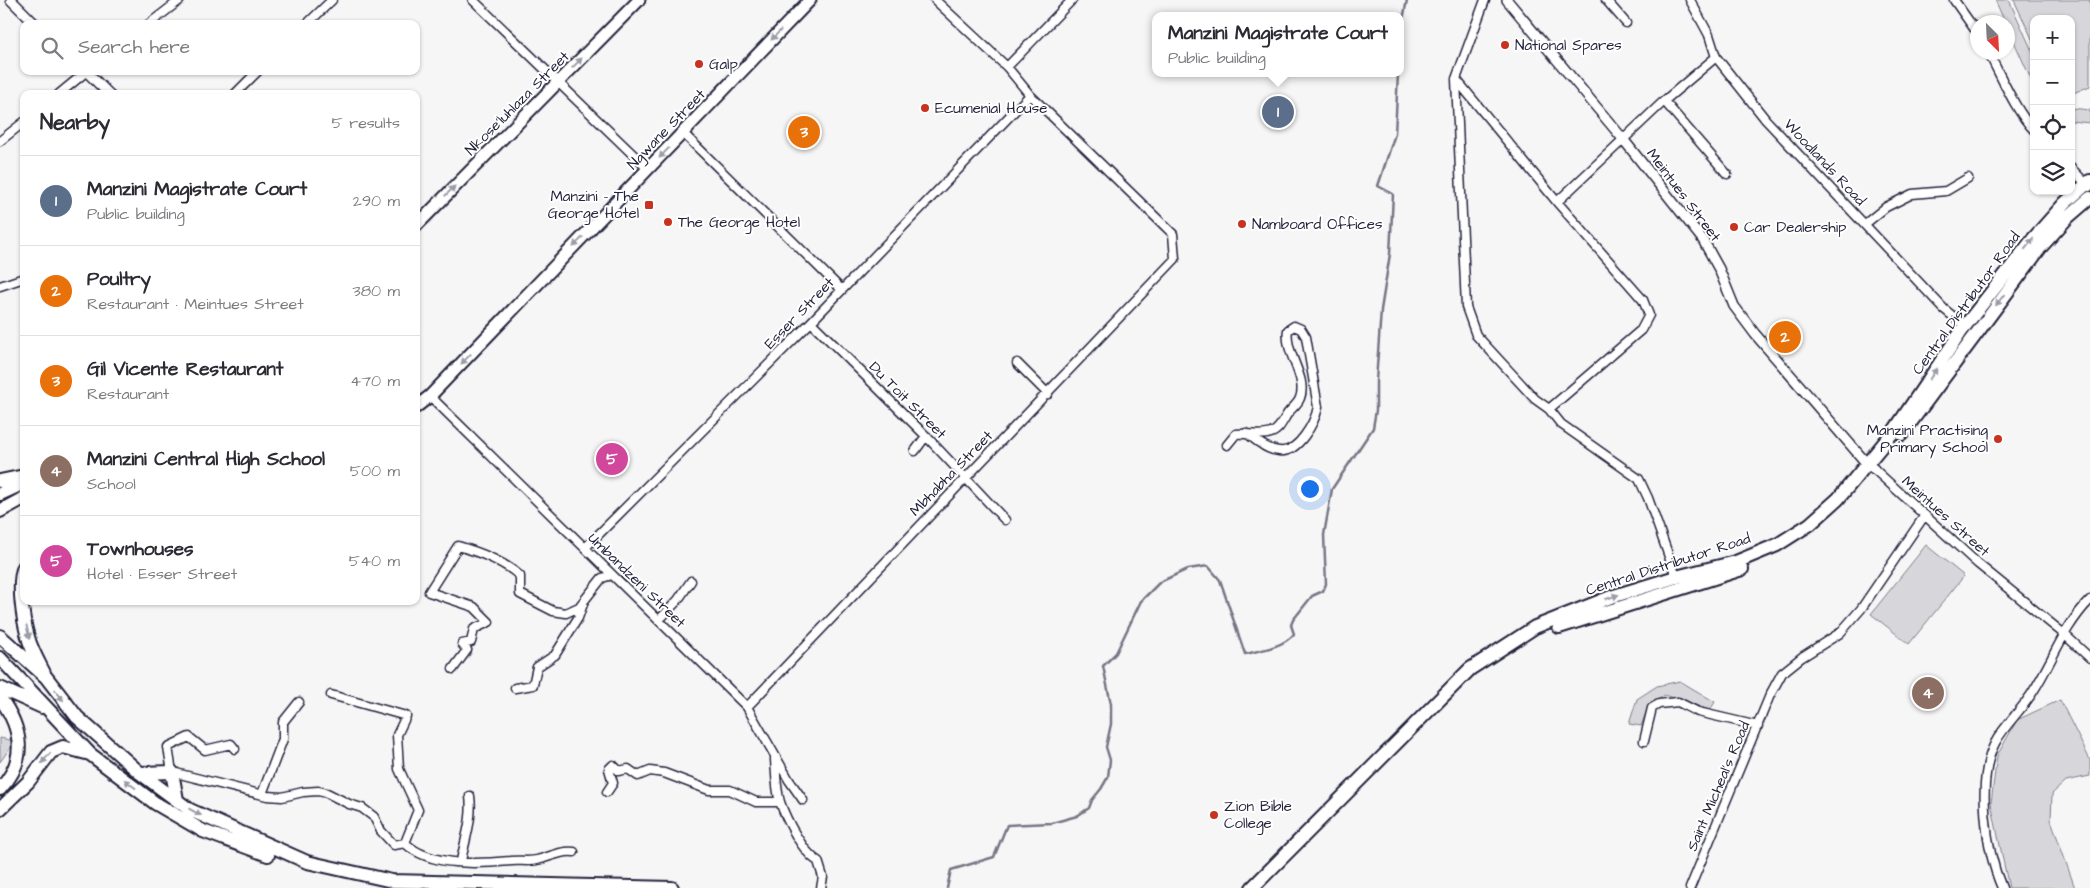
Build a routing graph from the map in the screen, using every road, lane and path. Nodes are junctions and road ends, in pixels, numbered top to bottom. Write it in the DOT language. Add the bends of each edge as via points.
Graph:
graph roads {
  1 [pos="11,0"];
  2 [pos="180,0"];
  3 [pos="332,0"];
  4 [pos="473,0"];
  5 [pos="639,0"];
  6 [pos="810,0"];
  7 [pos="935,0"];
  8 [pos="1072,0"];
  9 [pos="1485,0"];
  10 [pos="1507,0"];
  11 [pos="1606,0"];
  12 [pos="1690,0"];
  13 [pos="1954,0"];
  14 [pos="31,20"];
  15 [pos="154,20"];
  16 [pos="311,20"];
  17 [pos="1626,23"];
  18 [pos="1970,23"];
  19 [pos="1716,57"];
  20 [pos="1992,60"];
  21 [pos="1007,67"];
  22 [pos="82,75"];
  23 [pos="91,75"];
  24 [pos="254,75"];
  25 [pos="1456,79"];
  26 [pos="559,81"];
  27 [pos="64,90"];
  28 [pos="105,90"];
  29 [pos="239,90"];
  30 [pos="1030,95"];
  31 [pos="1664,101"];
  32 [pos="20,125"];
  33 [pos="2030,126"];
  34 [pos="683,133"];
  35 [pos="1623,139"];
  36 [pos="0,141"];
  37 [pos="648,168"];
  38 [pos="2075,172"];
  39 [pos="1727,174"];
  40 [pos="1968,178"];
  41 [pos="2089,185"];
  42 [pos="2090,198"];
  43 [pos="1557,202"];
  44 [pos="420,222"];
  45 [pos="1865,224"];
  46 [pos="20,279"];
  47 [pos="0,286"];
  48 [pos="841,289"];
  49 [pos="811,322"];
  50 [pos="1965,326"];
  51 [pos="1017,363"];
  52 [pos="1048,394"];
  53 [pos="430,396"];
  54 [pos="420,404"];
  55 [pos="1549,409"];
  56 [pos="1246,433"];
  57 [pos="926,436"];
  58 [pos="1227,445"];
  59 [pos="915,451"];
  60 [pos="1871,467"];
  61 [pos="20,477"];
  62 [pos="965,477"];
  63 [pos="0,481"];
  64 [pos="20,486"];
  65 [pos="0,494"];
  66 [pos="20,500"];
  67 [pos="0,511"];
  68 [pos="1925,515"];
  69 [pos="1005,520"];
  70 [pos="585,548"];
  71 [pos="612,574"];
  72 [pos="691,580"];
  73 [pos="1678,582"];
  74 [pos="2090,600"];
  75 [pos="583,602"];
  76 [pos="23,605"];
  77 [pos="659,620"];
  78 [pos="2064,634"];
  79 [pos="0,636"];
  80 [pos="0,658"];
  81 [pos="2090,658"];
  82 [pos="453,669"];
  83 [pos="46,677"];
  84 [pos="0,688"];
  85 [pos="515,688"];
  86 [pos="332,694"];
  87 [pos="0,698"];
  88 [pos="299,702"];
  89 [pos="747,707"];
  90 [pos="49,711"];
  91 [pos="1758,726"];
  92 [pos="1644,741"];
  93 [pos="235,749"];
  94 [pos="90,754"];
  95 [pos="774,754"];
  96 [pos="172,772"];
  97 [pos="140,773"];
  98 [pos="0,789"];
  99 [pos="607,792"];
  100 [pos="262,794"];
  101 [pos="470,796"];
  102 [pos="178,800"];
  103 [pos="803,800"];
  104 [pos="780,802"];
  105 [pos="0,809"];
  106 [pos="405,843"];
  107 [pos="574,852"];
  108 [pos="461,862"];
  109 [pos="437,888"];
  110 [pos="672,888"];
  111 [pos="821,888"];
  112 [pos="1252,888"];
  113 [pos="1261,888"];
  114 [pos="1690,888"];
  115 [pos="2002,888"];
  1 -- 14 [label="street"];
  2 -- 15 [label="street"];
  3 -- 16 [label="street"];
  4 -- 26 [label="street"];
  26 -- 5 [label="main road, Nkose'luhlaza Street, one-way"];
  6 -- 34 [label="main road, Ngwane Street, one-way"];
  7 -- 21 [label="street"];
  8 -- 21 [label="street"];
  9 -- 25 [label="street"];
  10 -- 35 [label="street, Meintues Street"];
  11 -- 17 [label="street"];
  12 -- 19 [label="street, Woodlands Road" via="1710,35"];
  13 -- 18 [label="street"];
  19 -- 31 [label="street"];
  19 -- 45 [label="street, Woodlands Road" via="1766,120"];
  20 -- 33 [label="street" via="2022,118"];
  21 -- 30 [label="street"];
  22 -- 27 [label="street"];
  23 -- 28 [label="street"];
  24 -- 29 [label="street"];
  25 -- 43 [label="street"];
  25 -- 55 [label="street" via="1468,314 1476,335 1485,346 1535,399"];
  26 -- 37 [label="street"];
  44 -- 26 [label="main road, Nkose'luhlaza Street, one-way"];
  30 -- 48 [label="street, Esser Street"];
  30 -- 52 [label="street, Mbhabha Street" via="1173,234 1175,259"];
  31 -- 35 [label="street"];
  31 -- 39 [label="street"];
  32 -- 36 [label="street"];
  34 -- 37 [label="main road, Ngwane Street, one-way"];
  34 -- 48 [label="street"];
  35 -- 43 [label="street"];
  35 -- 60 [label="street, Meintues Street" via="1703,240 1734,306"];
  37 -- 53 [label="main road, Ngwane Street, one-way"];
  38 -- 41 [label="street"];
  40 -- 45 [label="street" via="1946,191 1912,194 1886,207"];
  50 -- 41 [label="highway, Central Distributor Road, one-way" via="2051,218"];
  42 -- 60 [label="highway, Central Distributor Road, one-way" via="2040,248"];
  43 -- 55 [label="street" via="1643,300 1649,315 1641,330"];
  45 -- 50 [label="street, Woodlands Road" via="1944,309"];
  46 -- 47 [label="street"];
  48 -- 49 [label="street, Esser Street"];
  49 -- 57 [label="street, Du Toit Street"];
  49 -- 70 [label="street, Esser Street"];
  60 -- 50 [label="highway, Central Distributor Road, one-way"];
  51 -- 52 [label="street"];
  52 -- 62 [label="street, Mbhabha Street"];
  53 -- 54 [label="main road, Ngwane Street"];
  53 -- 70 [label="street, Umbandzeni Street"];
  55 -- 73 [label="street" via="1561,424 1639,479"];
  56 -- 56 [label="street" via="1269,434 1279,429 1300,397 1302,386 1287,338 1288,330 1294,326 1301,329 1306,337 1318,407 1316,418 1293,448 1281,452 1264,446"];
  56 -- 58 [label="street" via="1236,434"];
  57 -- 59 [label="street"];
  57 -- 62 [label="street, Du Toit Street"];
  60 -- 68 [label="street, Meintues Street"];
  60 -- 73 [label="highway, Central Distributor Road" via="1817,518 1777,545"];
  61 -- 63 [label="highway"];
  62 -- 69 [label="street, Du Toit Street"];
  62 -- 89 [label="street, Mbhabha Street"];
  64 -- 65 [label="highway"];
  66 -- 67 [label="highway"];
  68 -- 78 [label="street, Meintues Street" via="1978,564"];
  68 -- 91 [label="street, Saint Micheal's Road" via="1861,609 1840,633 1782,672"];
  70 -- 71 [label="street, Umbandzeni Street"];
  71 -- 75 [label="street" via="602,578"];
  71 -- 77 [label="street, Umbandzeni Street"];
  72 -- 77 [label="street"];
  112 -- 73 [label="highway, Central Distributor Road, one-way" via="1470,669 1535,627 1611,598"];
  73 -- 113 [label="highway, Central Distributor Road" via="1538,634 1478,671"];
  74 -- 78 [label="street"];
  75 -- 82 [label="street" via="566,613 553,611 520,594 520,576 511,568 458,546 429,592 474,607 489,622 474,629 471,642 462,644 467,650"];
  75 -- 85 [label="street" via="578,618 555,655 537,667 533,685"];
  76 -- 83 [label="highway, one-way" via="28,636"];
  77 -- 89 [label="street, Umbandzeni Street"];
  78 -- 81 [label="street, Meintues Street"];
  78 -- 115 [label="street" via="2034,691 1995,743 1984,780 1986,820 1996,875"];
  79 -- 83 [label="highway"];
  80 -- 90 [label="highway"];
  83 -- 97 [label="highway, one-way" via="77,717"];
  84 -- 90 [label="highway"];
  86 -- 106 [label="street" via="406,716 397,735 399,769 418,810"];
  87 -- 98 [label="highway" via="19,735 19,748 12,773"];
  88 -- 100 [label="street" via="282,722 283,739"];
  89 -- 95 [label="street, Umbandzeni Street"];
  90 -- 94 [label="highway"];
  91 -- 92 [label="street" via="1698,712 1678,702 1665,703 1652,708"];
  91 -- 114 [label="street, Saint Micheal's Road"];
  93 -- 96 [label="street" via="231,744 205,750 189,737 168,747"];
  94 -- 105 [label="highway, one-way" via="63,747 51,752 28,782"];
  109 -- 94 [label="highway, one-way" via="389,886 306,869 203,831 155,803"];
  95 -- 103 [label="street, Umbandzeni Street"];
  95 -- 104 [label="street"];
  96 -- 97 [label="highway"];
  96 -- 100 [label="street"];
  96 -- 102 [label="highway"];
  97 -- 102 [label="highway"];
  99 -- 104 [label="street" via="613,783 606,769 613,765 619,771 628,769 638,776 650,771 664,773 709,790 730,790 756,802"];
  100 -- 106 [label="street" via="282,797 303,792 327,793 362,808 374,817 380,831 394,845"];
  101 -- 108 [label="street" via="470,827"];
  102 -- 110 [label="highway, one-way" via="210,820 307,862 392,881"];
  104 -- 111 [label="street" via="810,856 818,861 823,877"];
  106 -- 108 [label="street" via="428,857"];
  107 -- 108 [label="street" via="567,850 535,861"];
}
